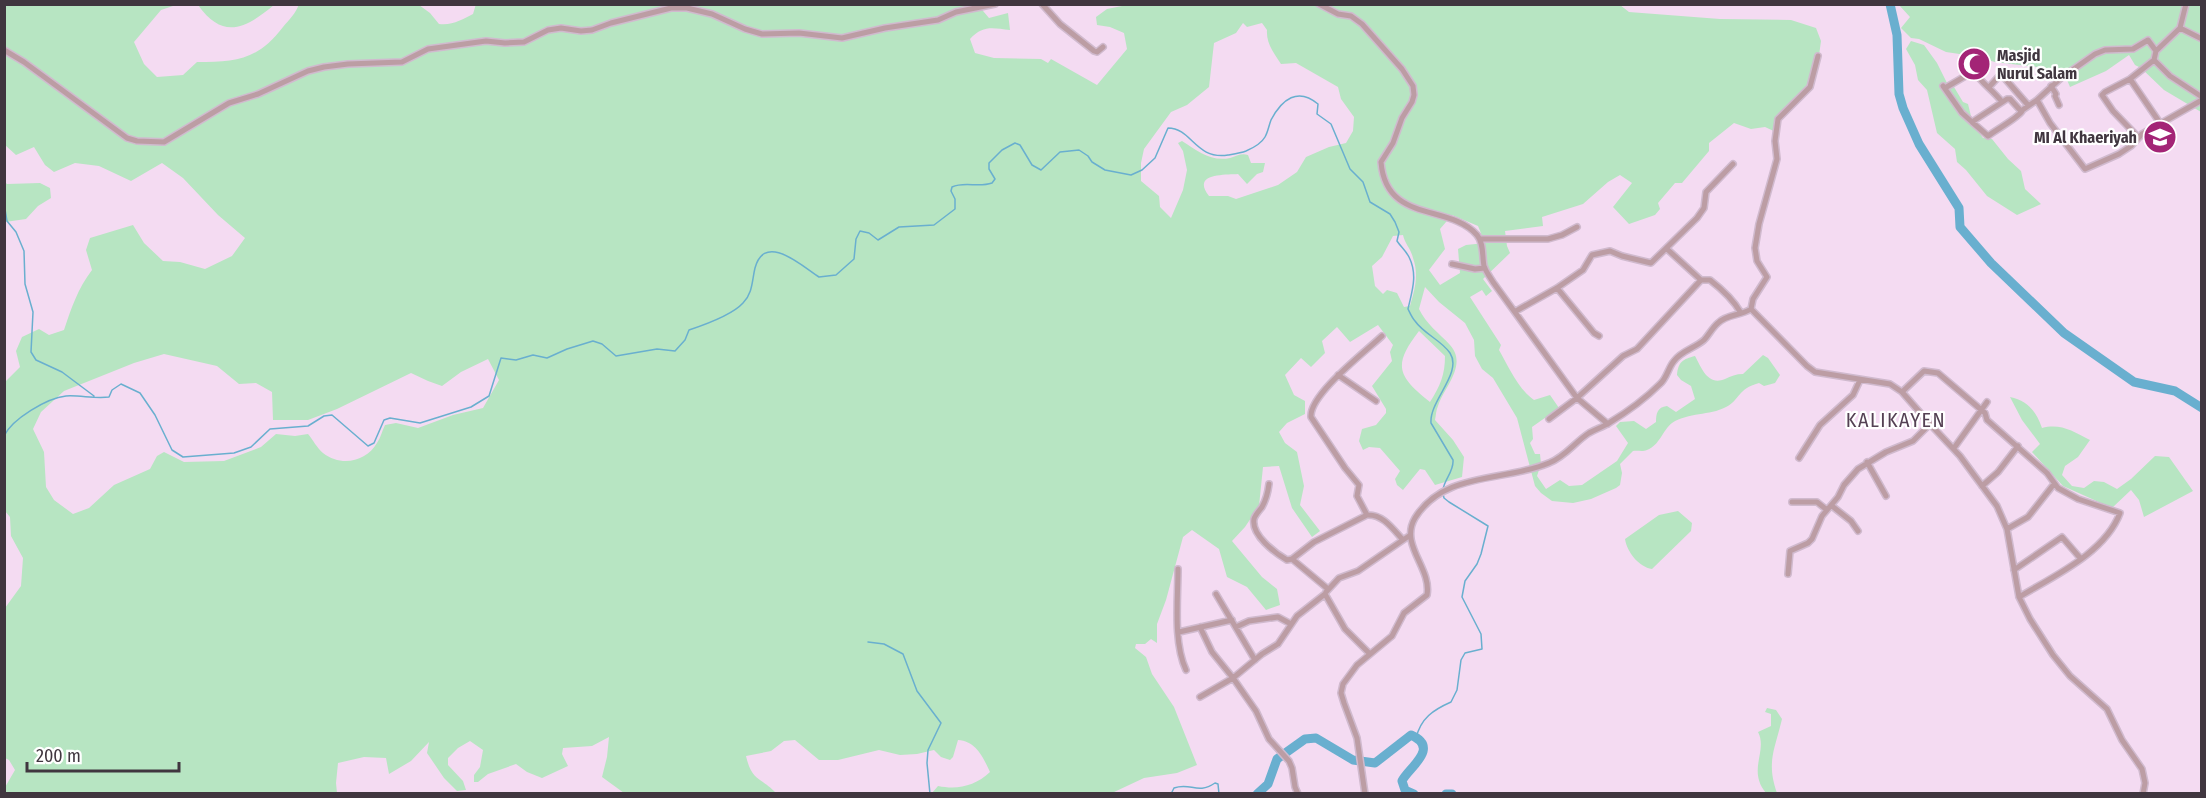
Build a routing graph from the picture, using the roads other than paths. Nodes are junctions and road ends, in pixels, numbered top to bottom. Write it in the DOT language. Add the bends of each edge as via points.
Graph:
graph roads {
  1 [pos="995,4"];
  2 [pos="1042,4"];
  3 [pos="1319,4"];
  4 [pos="2186,4"];
  5 [pos="2180,28"];
  6 [pos="2202,39"];
  7 [pos="1103,47"];
  8 [pos="4,50"];
  9 [pos="2156,51"];
  10 [pos="1818,56"];
  11 [pos="2154,60"];
  12 [pos="2130,79"];
  13 [pos="1990,86"];
  14 [pos="2051,86"];
  15 [pos="2202,98"];
  16 [pos="2037,100"];
  17 [pos="2002,102"];
  18 [pos="2028,105"];
  19 [pos="2059,105"];
  20 [pos="2022,111"];
  21 [pos="1972,122"];
  22 [pos="2160,123"];
  23 [pos="2138,137"];
  24 [pos="1733,164"];
  25 [pos="1577,227"];
  26 [pos="1480,239"];
  27 [pos="1667,249"];
  28 [pos="1452,264"];
  29 [pos="1485,268"];
  30 [pos="1701,280"];
  31 [pos="1557,288"];
  32 [pos="1751,309"];
  33 [pos="1516,311"];
  34 [pos="1741,313"];
  35 [pos="1382,336"];
  36 [pos="1599,336"];
  37 [pos="1338,375"];
  38 [pos="1860,380"];
  39 [pos="1902,392"];
  40 [pos="1577,398"];
  41 [pos="1376,401"];
  42 [pos="1988,402"];
  43 [pos="1982,410"];
  44 [pos="1549,419"];
  45 [pos="1608,424"];
  46 [pos="1930,424"];
  47 [pos="2018,446"];
  48 [pos="1954,448"];
  49 [pos="1799,458"];
  50 [pos="1867,462"];
  51 [pos="1269,484"];
  52 [pos="2054,484"];
  53 [pos="1982,486"];
  54 [pos="1886,496"];
  55 [pos="1792,502"];
  56 [pos="1830,508"];
  57 [pos="1367,515"];
  58 [pos="2007,529"];
  59 [pos="1858,531"];
  60 [pos="1409,536"];
  61 [pos="1403,540"];
  62 [pos="1292,559"];
  63 [pos="2081,559"];
  64 [pos="1178,569"];
  65 [pos="2014,570"];
  66 [pos="1788,574"];
  67 [pos="1326,592"];
  68 [pos="1216,594"];
  69 [pos="2019,597"];
  70 [pos="1232,620"];
  71 [pos="1291,624"];
  72 [pos="1200,627"];
  73 [pos="1236,627"];
  74 [pos="1179,632"];
  75 [pos="1370,654"];
  76 [pos="1255,660"];
  77 [pos="1186,670"];
  78 [pos="1233,678"];
  79 [pos="1200,697"];
  80 [pos="1298,794"];
  81 [pos="1365,794"];
  82 [pos="2143,794"];
  1 -- 8 [label="street" via="926,23 842,38 762,34 712,14 671,8 592,30 548,30 524,42 486,40 428,49 402,62 324,66 229,103 164,142 126,138"];
  2 -- 7 [label="street" via="1094,51"];
  3 -- 26 [label="street" via="1362,24 1413,86 1412,102 1381,162 1388,188 1408,205 1464,225"];
  4 -- 5 [label="street"];
  5 -- 6 [label="street"];
  5 -- 9 [label="street"];
  9 -- 11 [label="street"];
  9 -- 14 [label="street" via="2148,40 2133,49 2105,50"];
  10 -- 32 [label="street" via="1810,87 1778,118 1778,159 1755,248 1757,261 1767,277"];
  11 -- 12 [label="street"];
  11 -- 15 [label="street"];
  12 -- 22 [label="street"];
  12 -- 23 [label="street" via="2102,95"];
  13 -- 17 [label="street"];
  13 -- 18 [label="street" via="2001,74"];
  13 -- 21 [label="street" via="1980,82 1974,71 1944,87"];
  14 -- 16 [label="street"];
  14 -- 19 [label="street"];
  15 -- 22 [label="street"];
  16 -- 18 [label="street"];
  16 -- 23 [label="street" via="2085,169 2118,154"];
  17 -- 20 [label="street" via="2010,99"];
  17 -- 21 [label="street"];
  18 -- 20 [label="street"];
  20 -- 21 [label="street" via="1990,139"];
  22 -- 23 [label="street"];
  24 -- 27 [label="street" via="1706,192 1704,208 1697,218"];
  25 -- 26 [label="street" via="1548,239"];
  26 -- 29 [label="street"];
  27 -- 30 [label="street"];
  27 -- 31 [label="street" via="1651,263 1611,251 1592,255 1583,270"];
  28 -- 29 [label="street"];
  29 -- 33 [label="street"];
  30 -- 34 [label="street" via="1710,280 1725,291"];
  30 -- 40 [label="street" via="1637,348"];
  31 -- 33 [label="street"];
  31 -- 36 [label="street"];
  32 -- 34 [label="street"];
  32 -- 38 [label="street" via="1815,372"];
  33 -- 40 [label="street"];
  34 -- 45 [label="street" via="1719,321 1704,340 1674,361 1659,385"];
  35 -- 37 [label="street"];
  37 -- 41 [label="street"];
  37 -- 57 [label="street" via="1313,405 1311,417 1359,485 1357,496"];
  38 -- 39 [label="street" via="1885,382"];
  38 -- 49 [label="street" via="1853,395 1820,425"];
  39 -- 43 [label="street" via="1922,373 1931,371"];
  39 -- 46 [label="street"];
  40 -- 44 [label="street"];
  40 -- 45 [label="street"];
  42 -- 43 [label="street"];
  43 -- 47 [label="street" via="1987,420"];
  43 -- 48 [label="street"];
  45 -- 60 [label="street" via="1587,434 1549,463 1438,493 1416,516"];
  46 -- 48 [label="street"];
  46 -- 50 [label="street" via="1913,441"];
  47 -- 52 [label="street"];
  47 -- 53 [label="street"];
  48 -- 53 [label="street"];
  50 -- 54 [label="street"];
  50 -- 56 [label="street" via="1850,477"];
  51 -- 62 [label="street" via="1254,518 1255,526 1275,552"];
  52 -- 58 [label="street" via="2028,517"];
  52 -- 63 [label="street" via="2078,499 2120,513 2105,538"];
  53 -- 58 [label="street"];
  55 -- 56 [label="street" via="1817,502"];
  56 -- 59 [label="street" via="1851,521"];
  56 -- 66 [label="street" via="1812,539 1790,551"];
  57 -- 61 [label="street" via="1385,521"];
  57 -- 62 [label="street" via="1314,542"];
  58 -- 65 [label="street"];
  60 -- 61 [label="street"];
  60 -- 75 [label="street" via="1428,592 1404,613 1387,643"];
  61 -- 67 [label="street" via="1358,571 1339,578"];
  62 -- 67 [label="street"];
  63 -- 65 [label="street" via="2062,537"];
  63 -- 69 [label="street"];
  64 -- 74 [label="street"];
  65 -- 69 [label="street"];
  67 -- 71 [label="street"];
  67 -- 75 [label="street" via="1345,628"];
  68 -- 70 [label="street"];
  69 -- 82 [label="street" via="2054,656 2107,709 2142,769"];
  70 -- 72 [label="street"];
  70 -- 73 [label="street"];
  71 -- 73 [label="street" via="1278,617"];
  71 -- 76 [label="street" via="1278,644"];
  72 -- 74 [label="street"];
  72 -- 78 [label="street" via="1212,652"];
  73 -- 76 [label="street"];
  74 -- 77 [label="street"];
  75 -- 81 [label="street" via="1351,671 1341,693 1355,732"];
  76 -- 78 [label="street"];
  78 -- 79 [label="street"];
  78 -- 80 [label="street" via="1256,711 1269,739 1289,761"];
}
